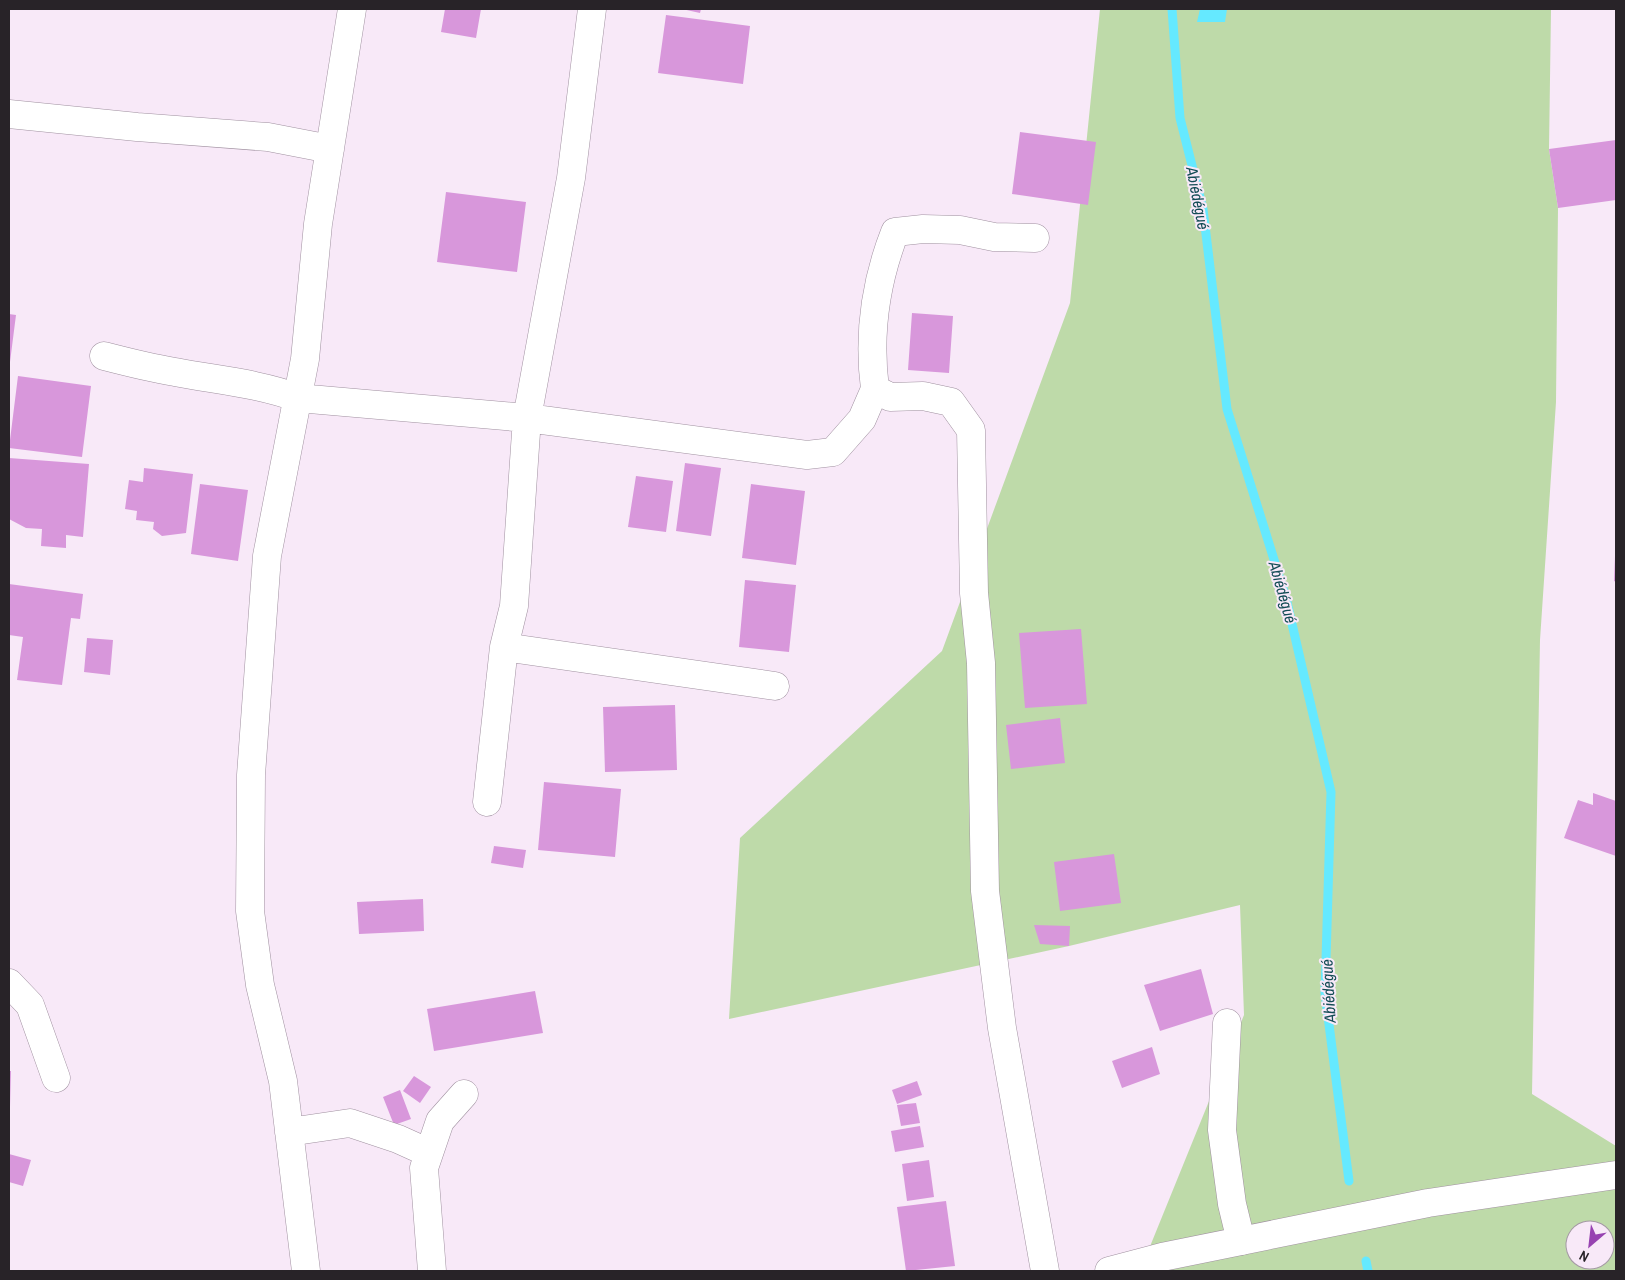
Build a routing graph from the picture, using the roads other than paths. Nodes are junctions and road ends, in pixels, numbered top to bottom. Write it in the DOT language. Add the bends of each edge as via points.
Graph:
graph roads {
  1 [pos="352,9"];
  2 [pos="592,9"];
  3 [pos="9,114"];
  4 [pos="330,148"];
  5 [pos="1035,238"];
  6 [pos="104,356"];
  7 [pos="875,389"];
  8 [pos="298,398"];
  9 [pos="527,418"];
  10 [pos="504,647"];
  11 [pos="775,686"];
  12 [pos="486,802"];
  13 [pos="9,983"];
  14 [pos="1227,1023"];
  15 [pos="56,1078"];
  16 [pos="464,1094"];
  17 [pos="289,1132"];
  18 [pos="429,1153"];
  19 [pos="1616,1175"];
  20 [pos="1241,1241"];
  21 [pos="306,1271"];
  22 [pos="432,1271"];
  23 [pos="1045,1271"];
  24 [pos="1109,1271"];
  1 -- 4 [label="street"];
  2 -- 9 [label="street" via="571,178"];
  3 -- 4 [label="street" via="268,138"];
  4 -- 8 [label="street" via="318,224 306,359"];
  5 -- 7 [label="street" via="994,237 960,230 895,232 880,276 873,320 871,361"];
  6 -- 8 [label="street" via="175,372 231,380"];
  7 -- 9 [label="street" via="862,419 833,452 807,456"];
  7 -- 23 [label="street" via="890,397 923,396 951,402 971,430 974,593 981,663 985,891 1002,1028"];
  8 -- 9 [label="street"];
  8 -- 17 [label="street" via="267,556 251,785 250,911 260,985 283,1081"];
  9 -- 10 [label="street" via="514,606"];
  10 -- 11 [label="street"];
  10 -- 12 [label="street"];
  13 -- 15 [label="street" via="30,1005"];
  14 -- 20 [label="street" via="1222,1130 1232,1204"];
  16 -- 18 [label="street" via="440,1121"];
  17 -- 18 [label="street" via="350,1123"];
  17 -- 21 [label="street"];
  18 -- 22 [label="street" via="424,1168"];
  19 -- 20 [label="street" via="1428,1203"];
  20 -- 24 [label="street"];
}
